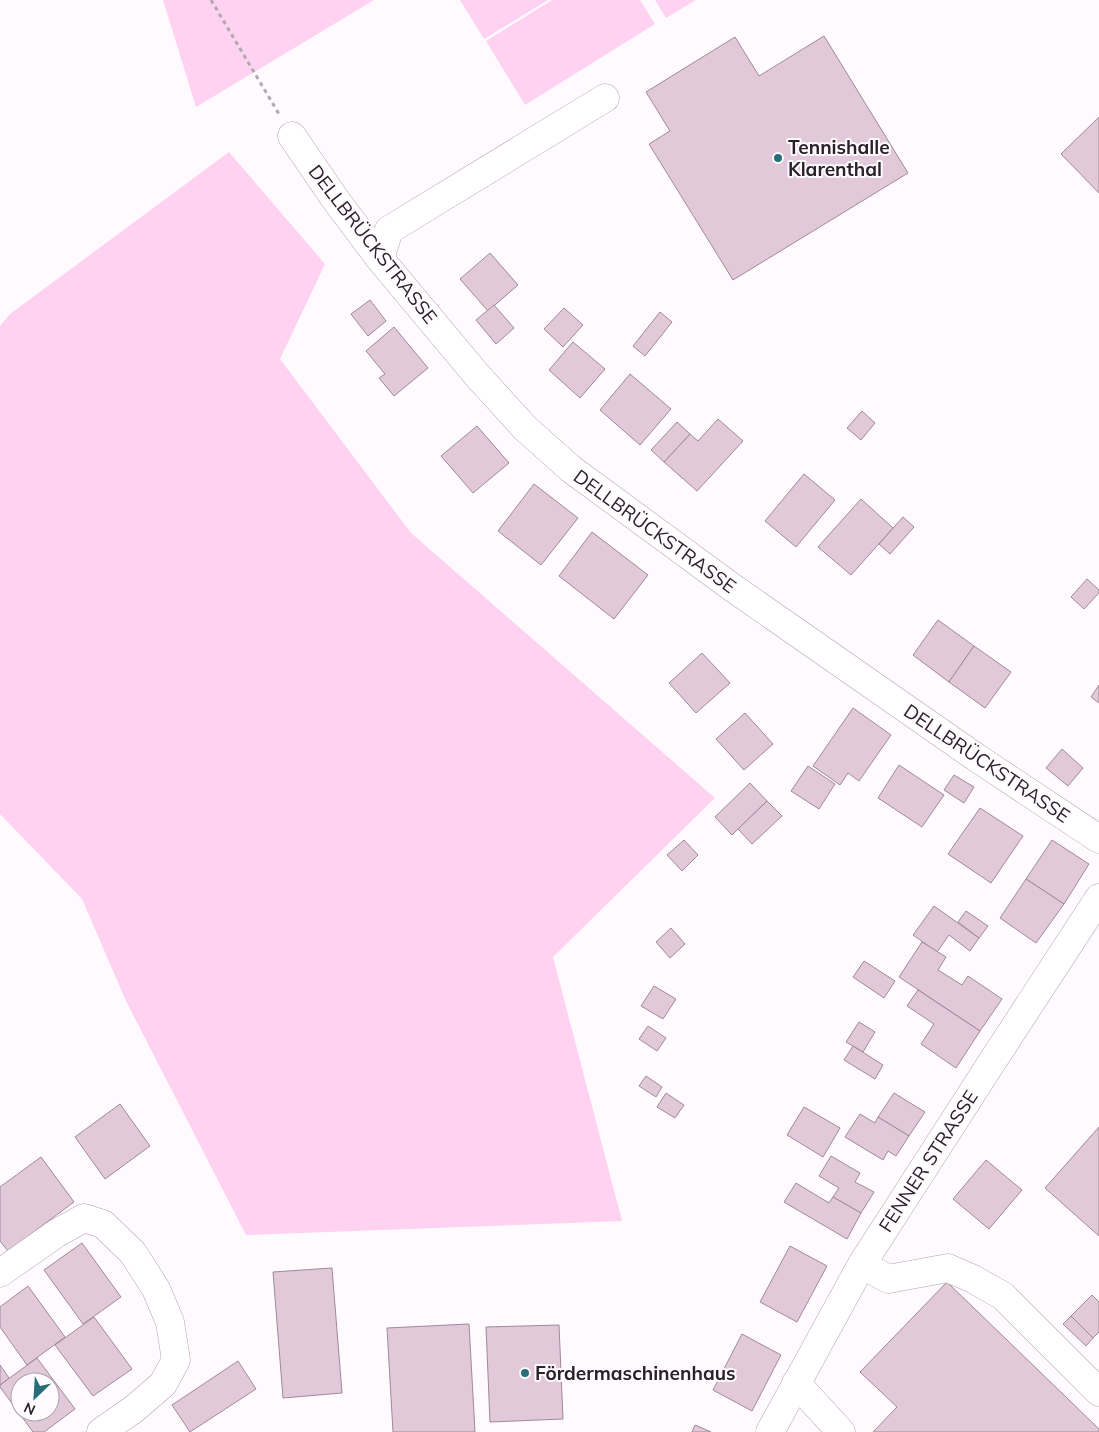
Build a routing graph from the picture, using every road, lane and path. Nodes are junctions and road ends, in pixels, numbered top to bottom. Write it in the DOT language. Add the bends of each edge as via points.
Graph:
graph roads {
  1 [pos="211,0"];
  2 [pos="606,98"];
  3 [pos="292,136"];
  4 [pos="380,259"];
  5 [pos="1099,839"];
  6 [pos="1099,898"];
  7 [pos="862,1264"];
  8 [pos="0,1273"];
  9 [pos="796,1383"];
  10 [pos="1099,1392"];
  11 [pos="101,1432"];
  12 [pos="770,1432"];
  13 [pos="841,1432"];
  1 -- 3 [label="path"];
  2 -- 4 [label="street" via="390,230"];
  3 -- 4 [label="street, DELLBRÜCKSTRASSE"];
  4 -- 5 [label="street, DELLBRÜCKSTRASSE" via="525,428 571,469 732,588"];
  6 -- 7 [label="street, FENNER STRASSE"];
  7 -- 9 [label="street, FENNER STRASSE"];
  7 -- 10 [label="street" via="888,1279 948,1268 973,1279 1003,1296"];
  8 -- 11 [label="street" via="57,1232 84,1218 103,1224 133,1253 156,1289 170,1322 176,1360 163,1384"];
  9 -- 12 [label="street, FENNER STRASSE"];
  9 -- 13 [label="street"];
}
